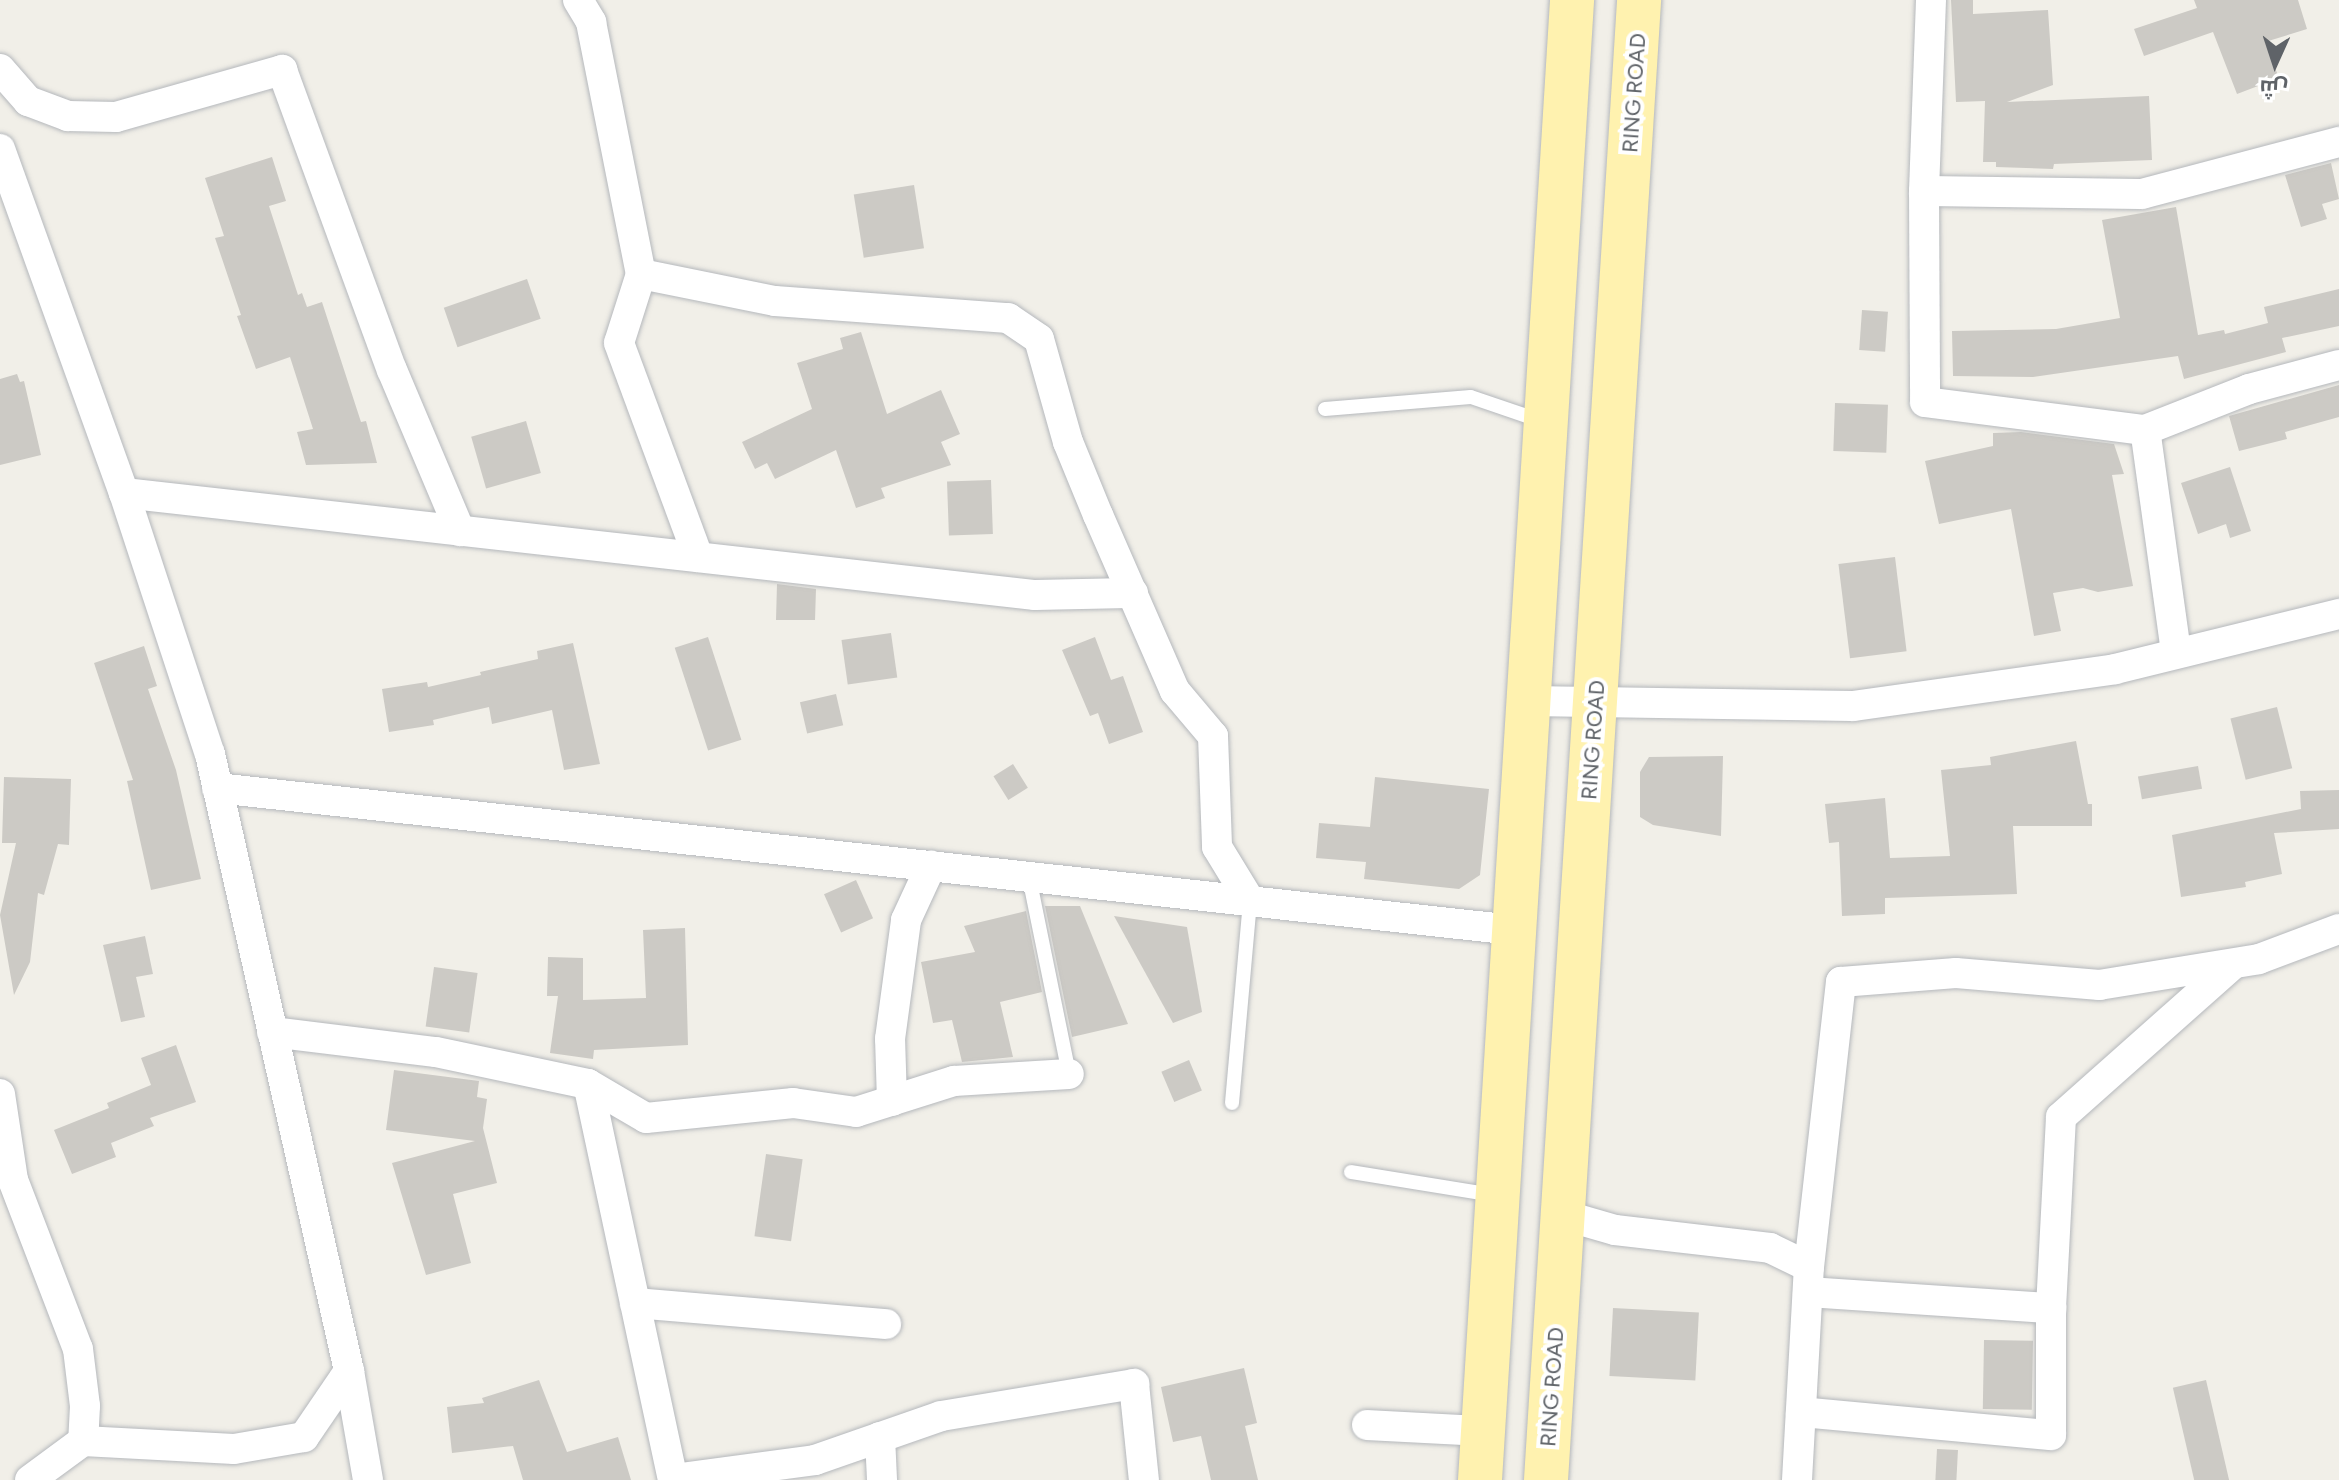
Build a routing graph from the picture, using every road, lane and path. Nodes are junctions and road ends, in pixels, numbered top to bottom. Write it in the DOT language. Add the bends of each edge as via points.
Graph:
graph roads {
  1 [pos="578,0"];
  2 [pos="1572,0"];
  3 [pos="1639,0"];
  4 [pos="1931,0"];
  5 [pos="0,69"];
  6 [pos="2339,142"];
  7 [pos="0,149"];
  8 [pos="1924,191"];
  9 [pos="641,274"];
  10 [pos="2339,365"];
  11 [pos="1325,409"];
  12 [pos="1546,422"];
  13 [pos="2145,430"];
  14 [pos="124,493"];
  15 [pos="460,531"];
  16 [pos="698,557"];
  17 [pos="1133,593"];
  18 [pos="2339,614"];
  19 [pos="2176,652"];
  20 [pos="1528,701"];
  21 [pos="1595,704"];
  22 [pos="217,788"];
  23 [pos="931,866"];
  24 [pos="1029,877"];
  25 [pos="1250,901"];
  26 [pos="2339,929"];
  27 [pos="1514,930"];
  28 [pos="2233,963"];
  29 [pos="272,1032"];
  30 [pos="1069,1074"];
  31 [pos="588,1084"];
  32 [pos="0,1094"];
  33 [pos="892,1101"];
  34 [pos="1232,1103"];
  35 [pos="1351,1172"];
  36 [pos="1498,1195"];
  37 [pos="1563,1215"];
  38 [pos="1809,1279"];
  39 [pos="635,1303"];
  40 [pos="2051,1308"];
  41 [pos="886,1324"];
  42 [pos="349,1371"];
  43 [pos="1801,1412"];
  44 [pos="1550,1417"];
  45 [pos="1483,1421"];
  46 [pos="1367,1425"];
  47 [pos="880,1437"];
  48 [pos="83,1441"];
  49 [pos="673,1479"];
  50 [pos="30,1480"];
  51 [pos="368,1480"];
  52 [pos="882,1480"];
  53 [pos="1144,1480"];
  54 [pos="1480,1480"];
  55 [pos="1546,1480"];
  56 [pos="1797,1480"];
  1 -- 9 [label="street" via="591,22"];
  2 -- 12 [label="main road"];
  3 -- 21 [label="main road, RING ROAD"];
  4 -- 8 [label="street"];
  5 -- 15 [label="street" via="28,101 68,116 116,117 282,70 392,370"];
  6 -- 8 [label="street" via="2142,194"];
  7 -- 14 [label="street"];
  8 -- 13 [label="street" via="1925,402"];
  9 -- 16 [label="street" via="619,343"];
  9 -- 17 [label="street" via="775,301 1008,318 1039,339 1068,442"];
  10 -- 13 [label="street" via="2249,389"];
  11 -- 12 [label="lane" via="1471,397"];
  12 -- 20 [label="main road"];
  13 -- 19 [label="street"];
  14 -- 15 [label="street"];
  14 -- 22 [label="street"];
  15 -- 16 [label="street"];
  16 -- 17 [label="street" via="1035,595"];
  17 -- 25 [label="street" via="1175,691 1213,736 1217,847"];
  18 -- 19 [label="street"];
  19 -- 21 [label="street" via="2115,669 1853,706"];
  20 -- 21 [label="street"];
  20 -- 27 [label="main road"];
  21 -- 37 [label="main road, RING ROAD"];
  22 -- 23 [label="street"];
  22 -- 29 [label="street"];
  23 -- 24 [label="street"];
  23 -- 33 [label="street" via="906,920 890,1039"];
  24 -- 25 [label="street"];
  24 -- 30 [label="lane"];
  25 -- 27 [label="street"];
  25 -- 34 [label="lane"];
  26 -- 28 [label="street" via="2259,959"];
  27 -- 36 [label="main road"];
  28 -- 38 [label="street" via="2099,985 1956,973 1841,982"];
  28 -- 40 [label="street" via="2061,1117"];
  29 -- 31 [label="street" via="436,1052"];
  29 -- 42 [label="street"];
  30 -- 33 [label="street" via="954,1081"];
  31 -- 33 [label="street" via="646,1118 793,1103 856,1112"];
  31 -- 39 [label="street"];
  32 -- 48 [label="street" via="13,1180 78,1349"];
  35 -- 36 [label="lane"];
  36 -- 45 [label="main road"];
  37 -- 38 [label="street" via="1615,1230 1770,1248"];
  37 -- 44 [label="main road, RING ROAD"];
  38 -- 40 [label="street"];
  38 -- 43 [label="street"];
  39 -- 41 [label="street"];
  39 -- 49 [label="street"];
  40 -- 43 [label="street" via="2051,1435"];
  42 -- 48 [label="street" via="304,1437 234,1449"];
  42 -- 51 [label="street"];
  43 -- 56 [label="street"];
  44 -- 45 [label="main road"];
  44 -- 55 [label="main road, RING ROAD"];
  45 -- 46 [label="street"];
  45 -- 54 [label="main road"];
  47 -- 49 [label="street" via="815,1460"];
  47 -- 52 [label="street"];
  47 -- 53 [label="street" via="941,1416 1134,1384"];
  48 -- 50 [label="street"];
}
